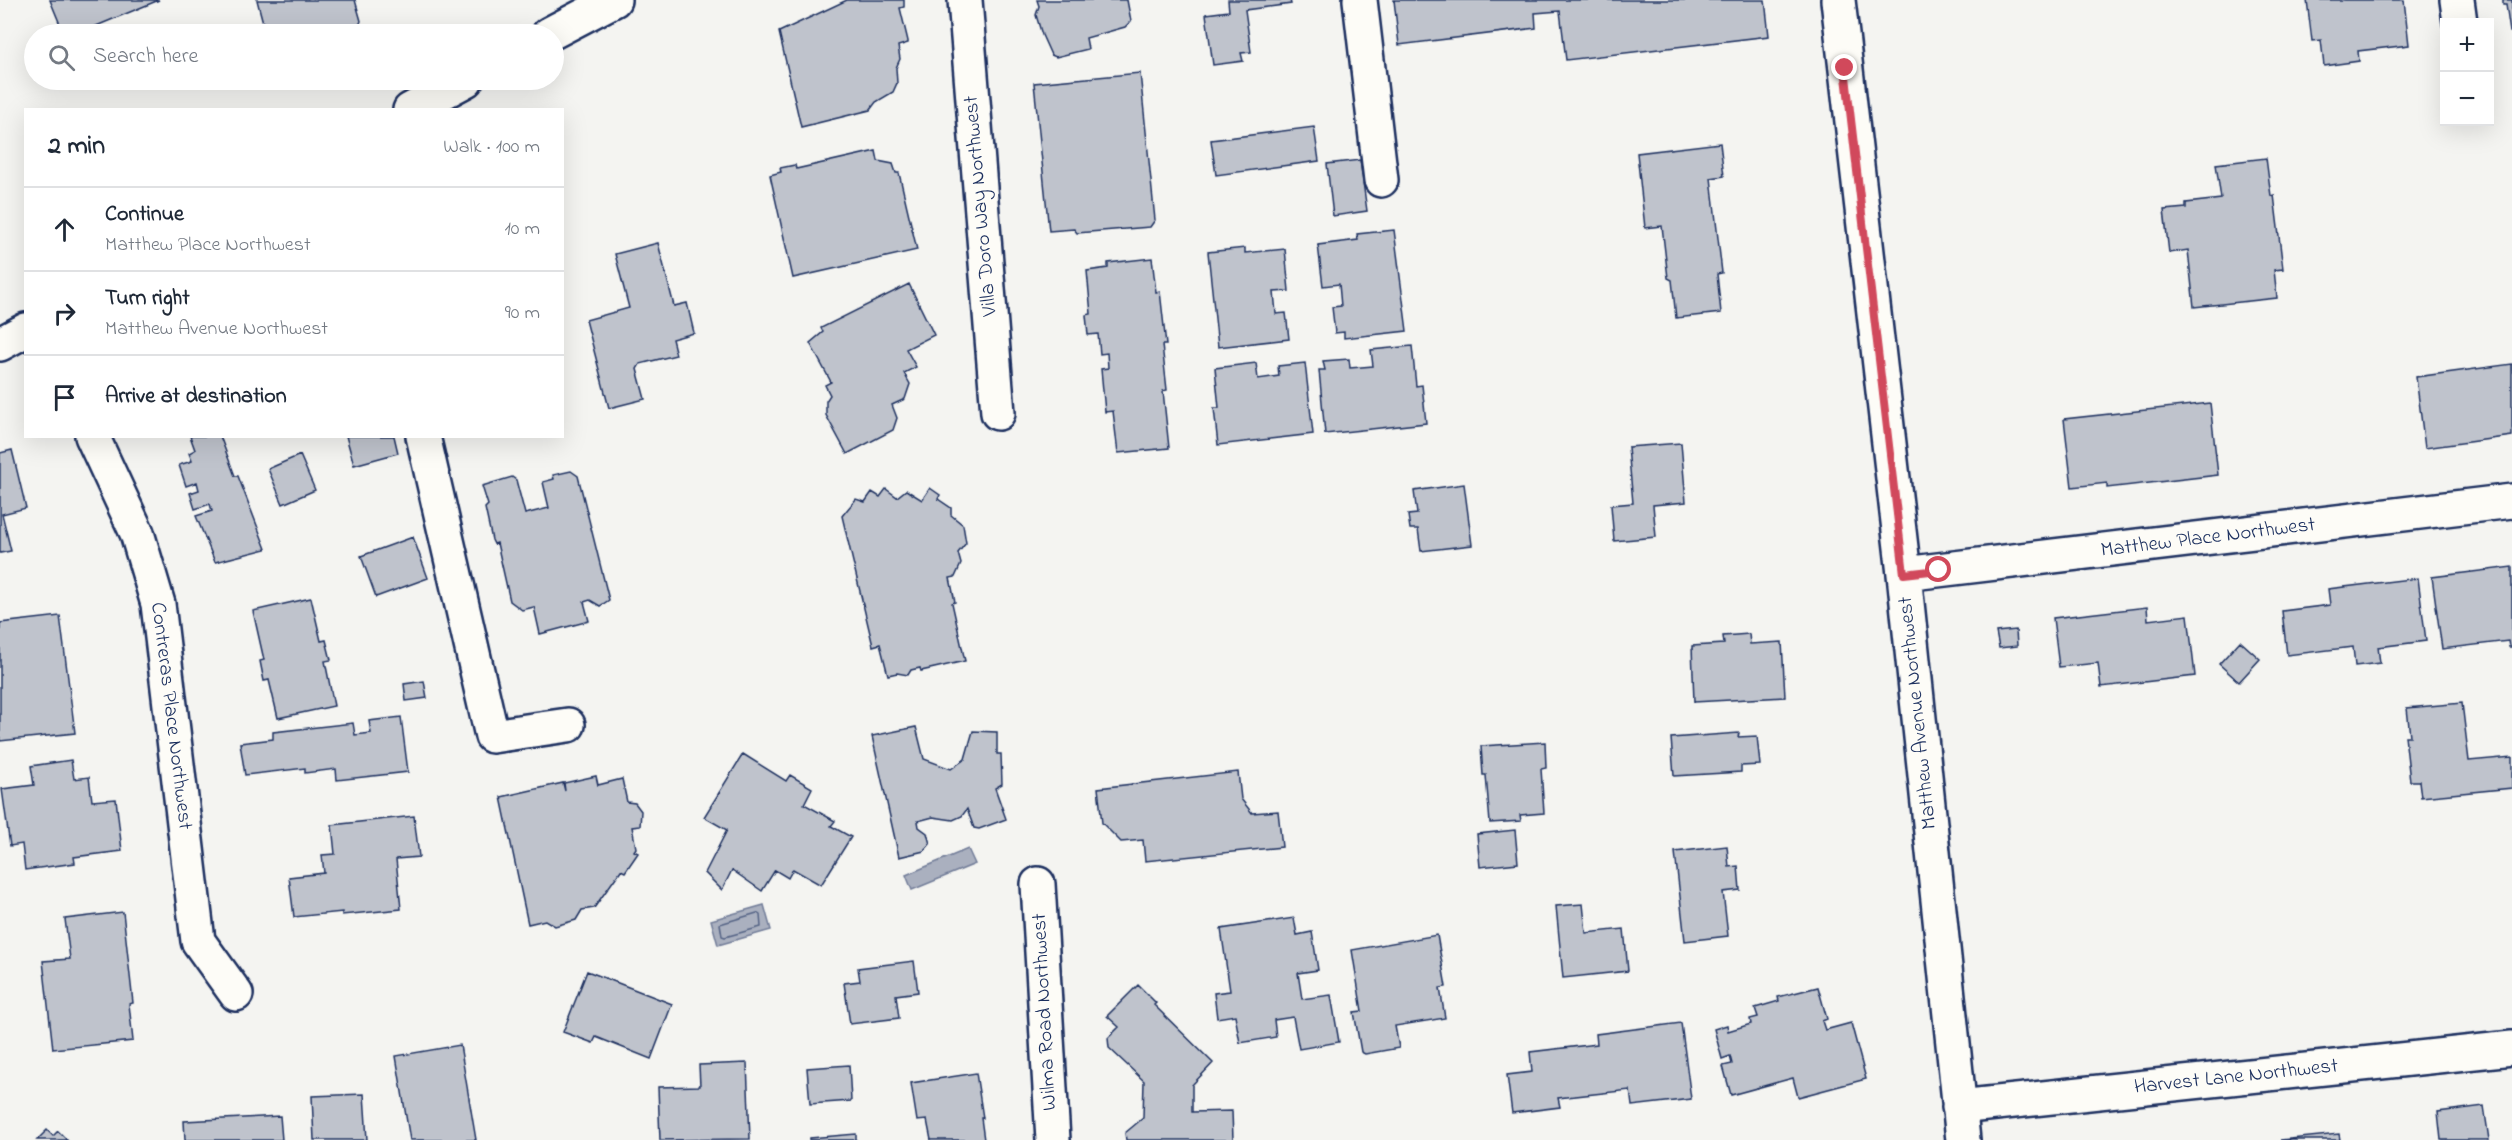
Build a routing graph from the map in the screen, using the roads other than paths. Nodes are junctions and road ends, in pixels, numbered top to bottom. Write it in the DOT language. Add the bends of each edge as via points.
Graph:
graph roads {
  1 [pos="614,0"];
  2 [pos="965,0"];
  3 [pos="1360,0"];
  4 [pos="1838,0"];
  5 [pos="2457,0"];
  6 [pos="581,8"];
  7 [pos="2459,18"];
  8 [pos="561,24"];
  9 [pos="447,90"];
  10 [pos="414,108"];
  11 [pos="1381,180"];
  12 [pos="24,331"];
  13 [pos="0,344"];
  14 [pos="998,413"];
  15 [pos="93,438"];
  16 [pos="423,438"];
  17 [pos="2512,501"];
  18 [pos="1904,574"];
  19 [pos="568,725"];
  20 [pos="1038,884"];
  21 [pos="236,994"];
  22 [pos="2512,1048"];
  23 [pos="1956,1131"];
  24 [pos="1053,1140"];
  1 -- 6 [label="street"];
  2 -- 14 [label="street, Villa Doro Way Northwest"];
  3 -- 11 [label="street"];
  4 -- 18 [label="street, Matthew Avenue Northwest"];
  5 -- 7 [label="street"];
  6 -- 8 [label="street"];
  9 -- 10 [label="street"];
  12 -- 13 [label="street"];
  15 -- 21 [label="street, Contreras Place Northwest" via="138,533 158,603 198,941"];
  16 -- 19 [label="street" via="492,736"];
  17 -- 18 [label="street, Matthew Place Northwest"];
  18 -- 23 [label="street, Matthew Avenue Northwest"];
  20 -- 24 [label="street, Wilma Road Northwest"];
  22 -- 23 [label="street, Harvest Lane Northwest"];
}
